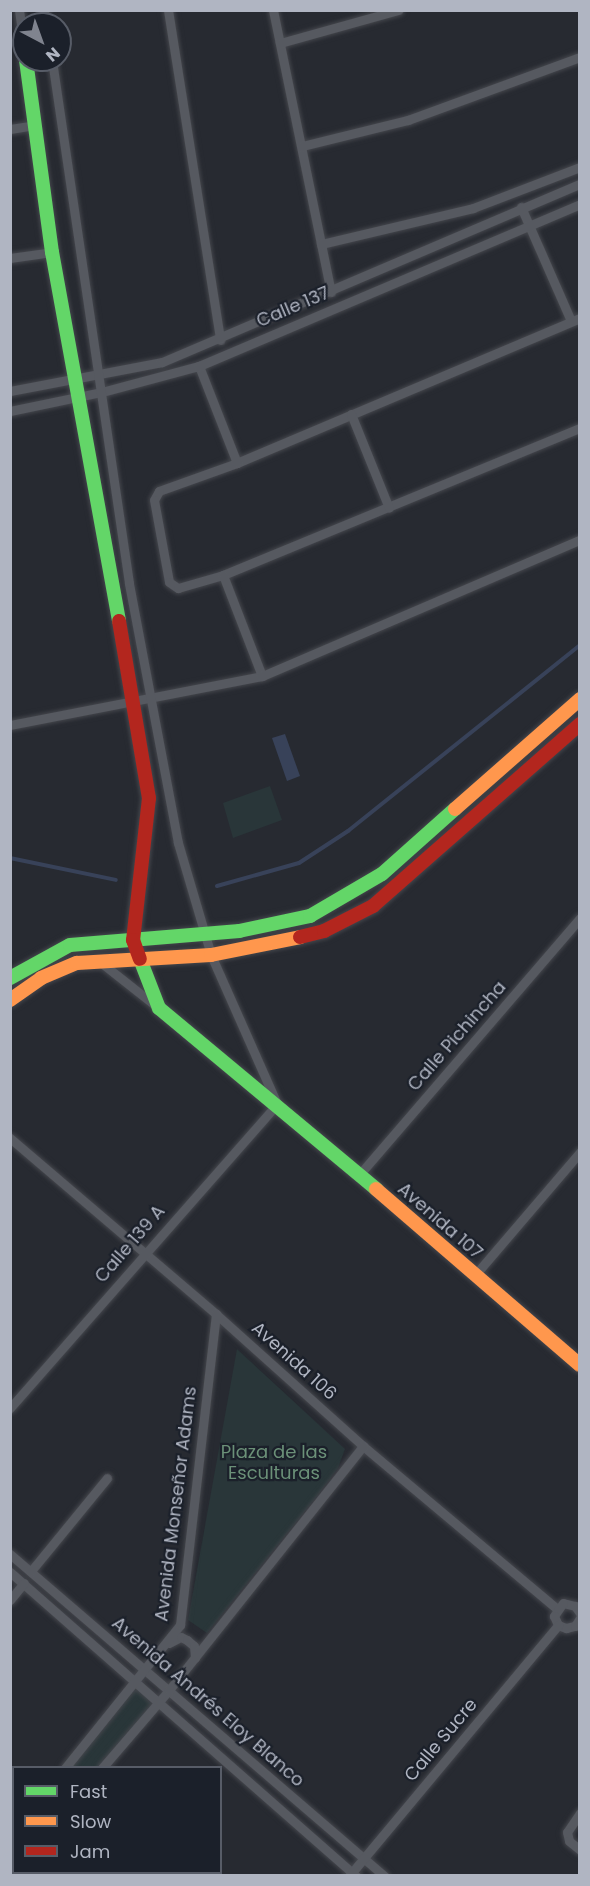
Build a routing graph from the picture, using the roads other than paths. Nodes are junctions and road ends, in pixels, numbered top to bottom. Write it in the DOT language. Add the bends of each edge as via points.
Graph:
graph roads {
  1 [pos="168,10"];
  2 [pos="273,10"];
  3 [pos="398,10"];
  4 [pos="280,43"];
  5 [pos="579,57"];
  6 [pos="28,72"];
  7 [pos="54,72"];
  8 [pos="35,125"];
  9 [pos="10,129"];
  10 [pos="302,146"];
  11 [pos="579,166"];
  12 [pos="579,184"];
  13 [pos="579,204"];
  14 [pos="521,207"];
  15 [pos="529,225"];
  16 [pos="321,244"];
  17 [pos="52,252"];
  18 [pos="10,258"];
  19 [pos="331,292"];
  20 [pos="575,320"];
  21 [pos="220,340"];
  22 [pos="199,366"];
  23 [pos="97,372"];
  24 [pos="77,376"];
  25 [pos="10,391"];
  26 [pos="102,392"];
  27 [pos="81,397"];
  28 [pos="10,411"];
  29 [pos="351,414"];
  30 [pos="579,428"];
  31 [pos="237,463"];
  32 [pos="389,508"];
  33 [pos="579,540"];
  34 [pos="223,575"];
  35 [pos="262,676"];
  36 [pos="579,699"];
  37 [pos="153,700"];
  38 [pos="134,703"];
  39 [pos="579,724"];
  40 [pos="10,725"];
  41 [pos="399,859"];
  42 [pos="412,872"];
  43 [pos="579,918"];
  44 [pos="205,934"];
  45 [pos="133,940"];
  46 [pos="211,954"];
  47 [pos="142,958"];
  48 [pos="99,961"];
  49 [pos="10,978"];
  50 [pos="10,1000"];
  51 [pos="159,1008"];
  52 [pos="277,1104"];
  53 [pos="10,1138"];
  54 [pos="579,1152"];
  55 [pos="359,1175"];
  56 [pos="144,1253"];
  57 [pos="475,1275"];
  58 [pos="216,1314"];
  59 [pos="579,1365"];
  60 [pos="10,1408"];
  61 [pos="363,1446"];
  62 [pos="107,1478"];
  63 [pos="10,1554"];
  64 [pos="31,1571"];
  65 [pos="10,1572"];
  66 [pos="24,1583"];
  67 [pos="10,1600"];
  68 [pos="556,1608"];
  69 [pos="578,1614"];
  70 [pos="558,1625"];
  71 [pos="169,1642"];
  72 [pos="195,1658"];
  73 [pos="146,1670"];
  74 [pos="138,1680"];
  75 [pos="169,1690"];
  76 [pos="160,1701"];
  77 [pos="66,1766"];
  78 [pos="103,1766"];
  79 [pos="579,1813"];
  80 [pos="579,1851"];
  81 [pos="365,1858"];
  82 [pos="352,1874"];
  83 [pos="385,1875"];
  1 -- 21 [label="street"];
  2 -- 4 [label="street"];
  3 -- 4 [label="street"];
  4 -- 10 [label="street"];
  5 -- 10 [label="street" via="408,120"];
  6 -- 8 [label="street"];
  7 -- 23 [label="street"];
  8 -- 9 [label="street"];
  8 -- 17 [label="street"];
  10 -- 16 [label="street"];
  11 -- 16 [label="street" via="473,208"];
  12 -- 14 [label="street"];
  13 -- 15 [label="street, Calle 137"];
  14 -- 15 [label="street"];
  14 -- 19 [label="street"];
  15 -- 20 [label="street"];
  15 -- 22 [label="street, Calle 137"];
  16 -- 19 [label="street"];
  17 -- 18 [label="street"];
  17 -- 24 [label="street"];
  19 -- 21 [label="street"];
  20 -- 29 [label="street"];
  21 -- 23 [label="street" via="162,362"];
  22 -- 26 [label="street, Calle 137"];
  22 -- 31 [label="street"];
  23 -- 24 [label="street"];
  23 -- 26 [label="street"];
  24 -- 25 [label="street"];
  24 -- 27 [label="street"];
  26 -- 27 [label="street, Calle 137"];
  26 -- 37 [label="street" via="129,583"];
  27 -- 28 [label="street, Calle 137"];
  27 -- 38 [label="street"];
  29 -- 31 [label="street"];
  29 -- 32 [label="street"];
  30 -- 32 [label="street"];
  31 -- 34 [label="street" via="166,486 154,500 169,582 178,588"];
  32 -- 34 [label="street"];
  33 -- 35 [label="street"];
  34 -- 35 [label="street"];
  35 -- 37 [label="street"];
  36 -- 41 [label="street"];
  37 -- 38 [label="street"];
  37 -- 44 [label="street" via="178,843"];
  38 -- 40 [label="street"];
  38 -- 45 [label="street" via="149,798"];
  39 -- 42 [label="street"];
  41 -- 42 [label="street"];
  41 -- 44 [label="street" via="360,892 310,916 239,932"];
  42 -- 46 [label="street" via="373,906 324,931 293,941"];
  43 -- 55 [label="street, Calle Pichincha"];
  44 -- 45 [label="street"];
  44 -- 46 [label="street"];
  45 -- 47 [label="street"];
  45 -- 49 [label="street" via="70,945"];
  46 -- 47 [label="street"];
  46 -- 52 [label="street"];
  47 -- 48 [label="street"];
  47 -- 51 [label="street"];
  48 -- 50 [label="street" via="77,963 41,978"];
  48 -- 51 [label="street"];
  51 -- 52 [label="street, Avenida 107"];
  52 -- 55 [label="street, Avenida 107"];
  52 -- 56 [label="street, Calle 139 A"];
  53 -- 56 [label="street, Avenida 106"];
  54 -- 57 [label="street"];
  55 -- 57 [label="street, Avenida 107"];
  56 -- 58 [label="street, Avenida 106"];
  56 -- 60 [label="street, Calle 139 A"];
  57 -- 59 [label="street, Avenida 107"];
  58 -- 61 [label="street, Avenida 106"];
  58 -- 71 [label="street, Avenida Monseñor Adams" via="180,1625"];
  61 -- 68 [label="street, Avenida 106"];
  61 -- 72 [label="street"];
  62 -- 64 [label="street"];
  63 -- 64 [label="street, Avenida Andrés Eloy Blanco"];
  64 -- 73 [label="street, Avenida Andrés Eloy Blanco"];
  65 -- 66 [label="street, Avenida Andrés Eloy Blanco"];
  66 -- 67 [label="street"];
  66 -- 74 [label="street, Avenida Andrés Eloy Blanco"];
  68 -- 69 [label="street" via="567,1603"];
  68 -- 70 [label="street"];
  69 -- 70 [label="street" via="566,1628"];
  70 -- 81 [label="street, Calle Sucre"];
  71 -- 72 [label="street" via="181,1637 188,1640 194,1646"];
  71 -- 73 [label="street, Avenida Monseñor Adams"];
  72 -- 75 [label="street"];
  73 -- 74 [label="street, Avenida Monseñor Adams"];
  73 -- 75 [label="street, Avenida Andrés Eloy Blanco"];
  74 -- 76 [label="street, Avenida Andrés Eloy Blanco"];
  74 -- 77 [label="street, Avenida Monseñor Adams"];
  75 -- 76 [label="street"];
  75 -- 81 [label="street, Avenida Andrés Eloy Blanco"];
  76 -- 78 [label="street"];
  76 -- 82 [label="street, Avenida Andrés Eloy Blanco"];
  79 -- 80 [label="street" via="567,1832 569,1841"];
  81 -- 82 [label="street, Calle Sucre"];
  81 -- 83 [label="street, Avenida Andrés Eloy Blanco"];
}
